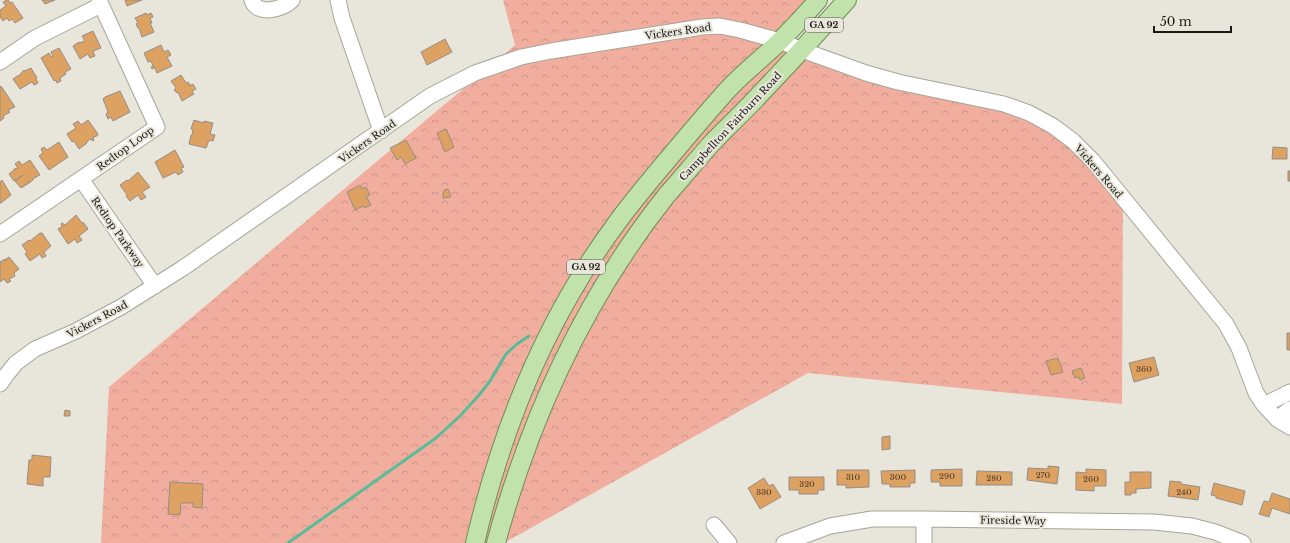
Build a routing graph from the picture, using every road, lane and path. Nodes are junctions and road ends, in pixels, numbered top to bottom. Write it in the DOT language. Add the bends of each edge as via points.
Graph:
graph roads {
  1 [pos="252,0"];
  2 [pos="292,0"];
  3 [pos="338,0"];
  4 [pos="818,0"];
  5 [pos="847,0"];
  6 [pos="100,2"];
  7 [pos="780,41"];
  8 [pos="802,50"];
  9 [pos="0,62"];
  10 [pos="381,131"];
  11 [pos="81,179"];
  12 [pos="0,234"];
  13 [pos="155,286"];
  14 [pos="0,384"];
  15 [pos="1290,392"];
  16 [pos="1264,405"];
  17 [pos="1290,409"];
  18 [pos="1277,419"];
  19 [pos="1290,427"];
  20 [pos="924,519"];
  21 [pos="714,525"];
  22 [pos="475,543"];
  23 [pos="496,543"];
  24 [pos="728,543"];
  25 [pos="784,543"];
  26 [pos="924,543"];
  27 [pos="1243,543"];
  1 -- 2 [label="street" via="256,8 262,10 284,6"];
  3 -- 10 [label="street"];
  4 -- 7 [label="main road, GA 92"];
  5 -- 8 [label="main road, Campbellton Fairburn Road / GA 92"];
  6 -- 9 [label="street" via="35,38"];
  6 -- 11 [label="street, Redtop Loop" via="157,127"];
  7 -- 8 [label="street, Vickers Road"];
  7 -- 10 [label="street, Vickers Road" via="720,26 551,51 475,73 430,96"];
  7 -- 22 [label="main road, GA 92" via="724,93 636,196 583,273 544,342 523,389 507,429"];
  8 -- 16 [label="street, Vickers Road" via="891,80 1004,104 1054,126 1093,161 1226,324 1239,348 1256,393"];
  8 -- 23 [label="main road, Campbellton Fairburn Road / GA 92" via="688,170 644,226 604,285 572,342 543,404 516,473"];
  10 -- 13 [label="street, Vickers Road"];
  11 -- 12 [label="street, Redtop Loop"];
  11 -- 13 [label="street, Redtop Parkway"];
  13 -- 14 [label="street, Vickers Road" via="76,331 35,349 16,363"];
  15 -- 16 [label="street"];
  16 -- 18 [label="street, Vickers Road"];
  17 -- 18 [label="street"];
  18 -- 19 [label="street, Vickers Road"];
  20 -- 25 [label="street, Fireside Way" via="872,519 823,528"];
  20 -- 26 [label="street"];
  20 -- 27 [label="street, Fireside Way" via="1154,522 1192,526"];
  21 -- 24 [label="street"];
}
